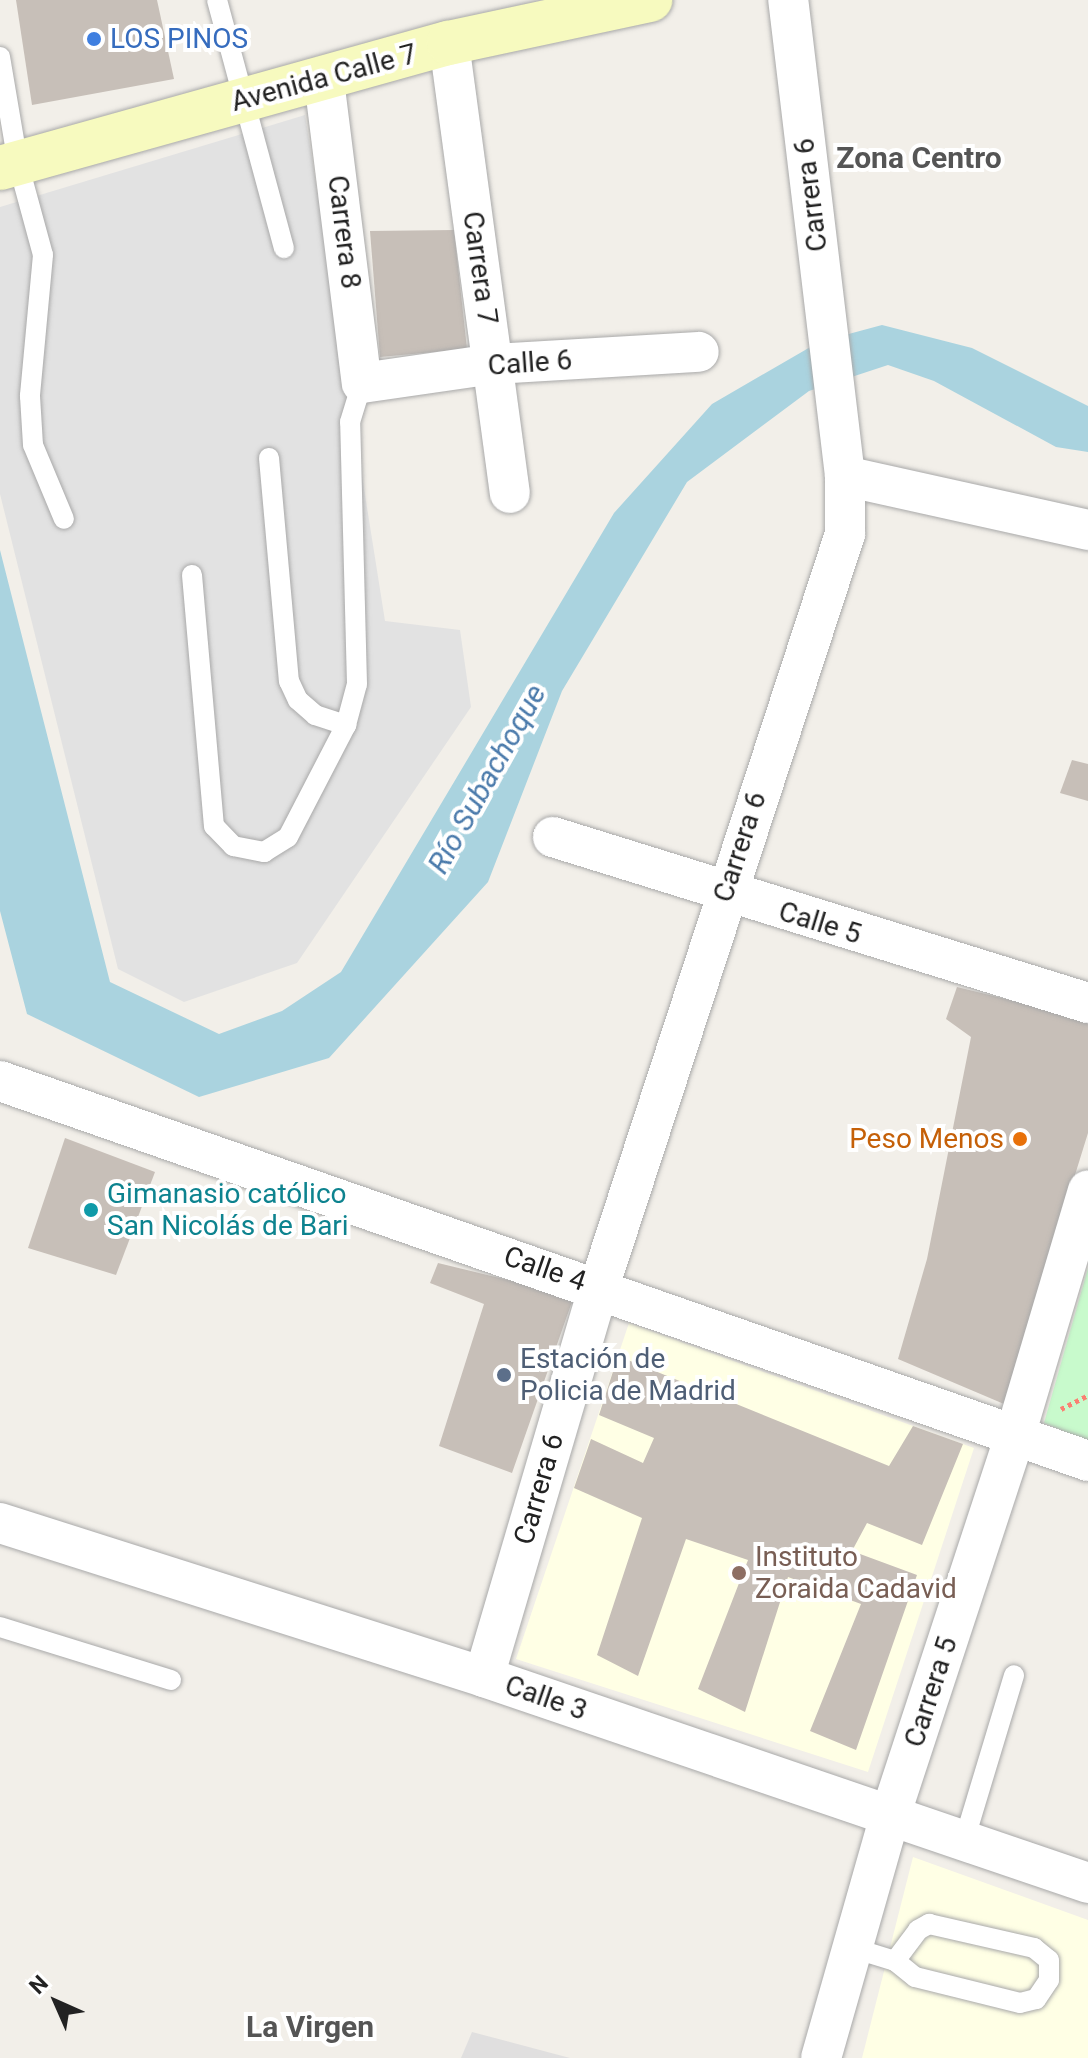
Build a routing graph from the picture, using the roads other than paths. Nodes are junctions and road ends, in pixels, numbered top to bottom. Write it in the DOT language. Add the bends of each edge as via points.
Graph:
graph roads {
  1 [pos="217,0"];
  2 [pos="650,0"];
  3 [pos="788,0"];
  4 [pos="521,13"];
  5 [pos="449,43"];
  6 [pos="0,57"];
  7 [pos="324,80"];
  8 [pos="242,100"];
  9 [pos="9,166"];
  10 [pos="284,248"];
  11 [pos="699,352"];
  12 [pos="494,364"];
  13 [pos="362,383"];
  14 [pos="269,458"];
  15 [pos="845,476"];
  16 [pos="510,493"];
  17 [pos="64,519"];
  18 [pos="1088,530"];
  19 [pos="192,575"];
  20 [pos="346,725"];
  21 [pos="553,837"];
  22 [pos="724,894"];
  23 [pos="1088,1003"];
  24 [pos="0,1081"];
  25 [pos="1088,1191"];
  26 [pos="599,1287"];
  27 [pos="1016,1432"];
  28 [pos="1088,1461"];
  29 [pos="0,1523"];
  30 [pos="0,1627"];
  31 [pos="1014,1675"];
  32 [pos="484,1677"];
  33 [pos="171,1680"];
  34 [pos="890,1816"];
  35 [pos="964,1841"];
  36 [pos="1088,1883"];
  37 [pos="853,1948"];
  38 [pos="895,1961"];
  39 [pos="821,2058"];
  1 -- 8 [label="lane"];
  2 -- 4 [label="main road, Avenida Calle 7"];
  3 -- 15 [label="street, Carrera 6"];
  4 -- 5 [label="main road, Avenida Calle 7"];
  5 -- 7 [label="main road, Avenida Calle 7"];
  5 -- 12 [label="street, Carrera 7"];
  6 -- 9 [label="lane"];
  7 -- 8 [label="main road, Avenida Calle 7"];
  7 -- 13 [label="street, Carrera 8"];
  8 -- 9 [label="main road, Avenida Calle 7"];
  8 -- 10 [label="lane"];
  9 -- 17 [label="lane" via="43,255 30,396 33,445"];
  11 -- 12 [label="street, Calle 6"];
  12 -- 13 [label="street, Calle 6"];
  12 -- 16 [label="street, Carrera 7"];
  13 -- 20 [label="lane" via="350,422 357,684"];
  14 -- 20 [label="lane" via="289,681 298,700 315,715"];
  15 -- 18 [label="street"];
  15 -- 22 [label="street, Carrera 6" via="845,534"];
  19 -- 20 [label="lane" via="208,797 214,826 233,846 264,852 288,837"];
  21 -- 22 [label="street, Calle 5"];
  22 -- 23 [label="street, Calle 5"];
  22 -- 26 [label="street, Carrera 6"];
  24 -- 26 [label="street, Calle 4"];
  25 -- 27 [label="street, Carrera 5"];
  26 -- 27 [label="street, Calle 4"];
  26 -- 32 [label="street, Carrera 6"];
  27 -- 28 [label="street, Calle 4"];
  27 -- 34 [label="street, Carrera 5"];
  29 -- 32 [label="street, Calle 3"];
  30 -- 33 [label="lane"];
  31 -- 35 [label="lane"];
  32 -- 34 [label="street, Calle 3"];
  34 -- 35 [label="street, Calle 3"];
  34 -- 37 [label="street, Carrera 5"];
  35 -- 36 [label="street, Calle 3"];
  37 -- 38 [label="lane"];
  37 -- 39 [label="street, Carrera 5"];
  38 -- 38 [label="lane" via="915,1977 1020,2003 1036,1999 1049,1980 1049,1960 1034,1948 929,1924 918,1930"];
}
